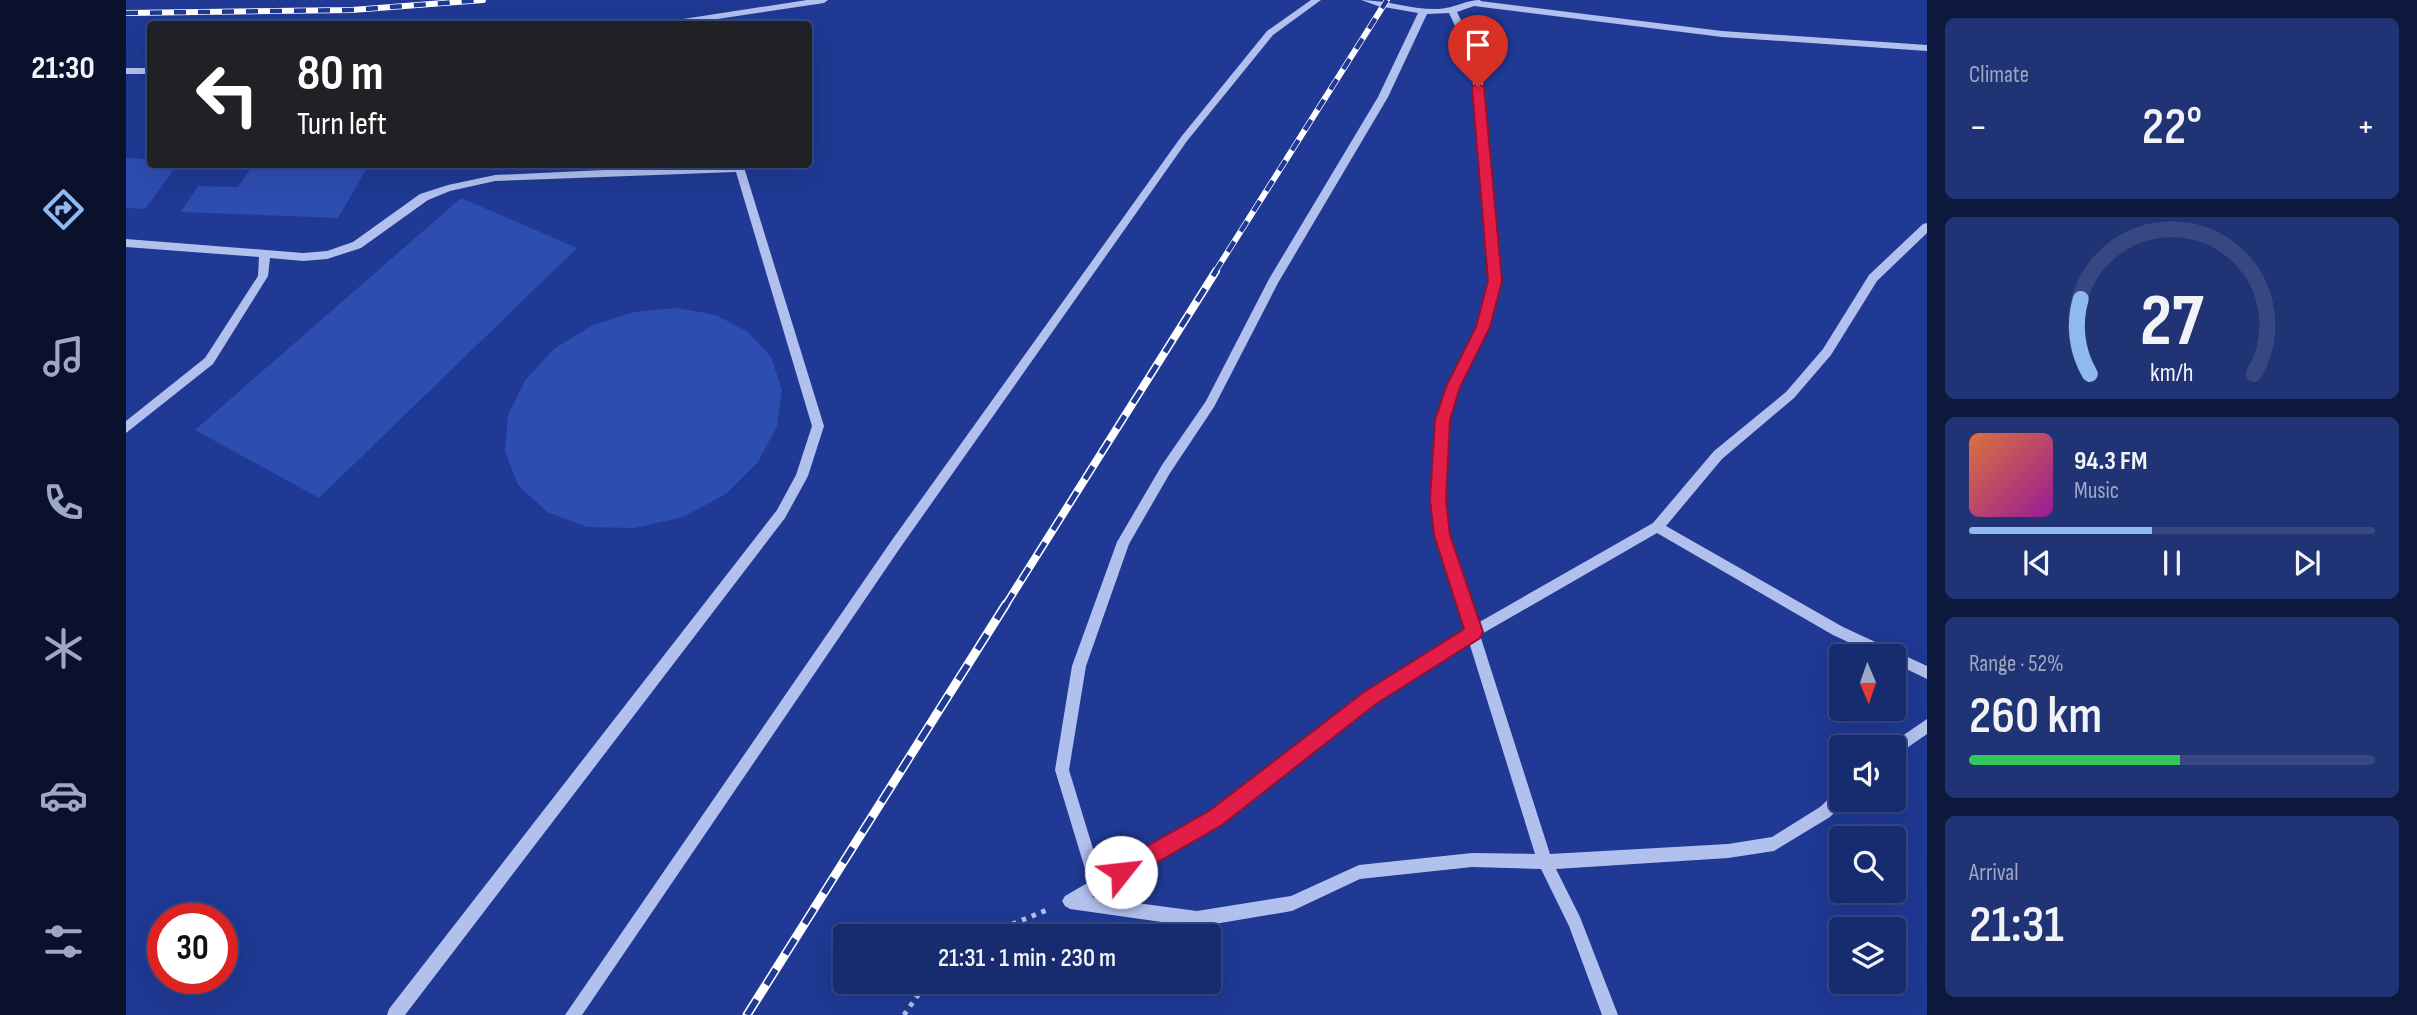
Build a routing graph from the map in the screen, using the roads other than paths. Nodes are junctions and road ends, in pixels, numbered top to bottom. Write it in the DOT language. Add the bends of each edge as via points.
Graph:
graph roads {
  1 [pos="824,0"];
  2 [pos="1317,0"];
  3 [pos="1365,0"];
  4 [pos="1475,2"];
  5 [pos="1451,9"];
  6 [pos="1423,12"];
  7 [pos="724,21"];
  8 [pos="1927,48"];
  9 [pos="126,71"];
  10 [pos="147,71"];
  11 [pos="716,168"];
  12 [pos="738,168"];
  13 [pos="1927,227"];
  14 [pos="126,243"];
  15 [pos="265,254"];
  16 [pos="126,428"];
  17 [pos="1657,527"];
  18 [pos="1474,632"];
  19 [pos="1866,644"];
  20 [pos="1906,663"];
  21 [pos="1927,673"];
  22 [pos="1927,726"];
  23 [pos="1906,741"];
  24 [pos="1829,808"];
  25 [pos="1545,862"];
  26 [pos="1097,885"];
  27 [pos="396,1015"];
  28 [pos="573,1015"];
  29 [pos="1610,1015"];
  1 -- 7 [label="street"];
  2 -- 28 [label="street" via="1270,33 1184,139 897,544"];
  3 -- 6 [label="street"];
  4 -- 5 [label="street"];
  4 -- 8 [label="street" via="1722,34"];
  5 -- 6 [label="street"];
  5 -- 18 [label="street" via="1476,60 1495,281 1483,327 1442,420 1438,499 1442,535"];
  6 -- 26 [label="street" via="1383,97 1286,260 1210,404 1123,542 1079,666 1062,770"];
  9 -- 10 [label="street"];
  11 -- 15 [label="street" via="495,178 424,197 357,245 327,255"];
  12 -- 27 [label="street" via="818,426 802,476 780,514"];
  13 -- 17 [label="street" via="1873,278 1827,352 1790,394 1718,455"];
  14 -- 15 [label="street"];
  15 -- 16 [label="street" via="263,276 209,361"];
  17 -- 18 [label="street"];
  17 -- 19 [label="street"];
  18 -- 25 [label="street"];
  18 -- 26 [label="street" via="1370,698 1215,818"];
  20 -- 21 [label="street"];
  22 -- 23 [label="street"];
  24 -- 25 [label="street" via="1774,844"];
  25 -- 26 [label="street" via="1472,860 1359,872 1292,903 1197,919 1070,901"];
  25 -- 29 [label="street" via="1575,922"];
}
